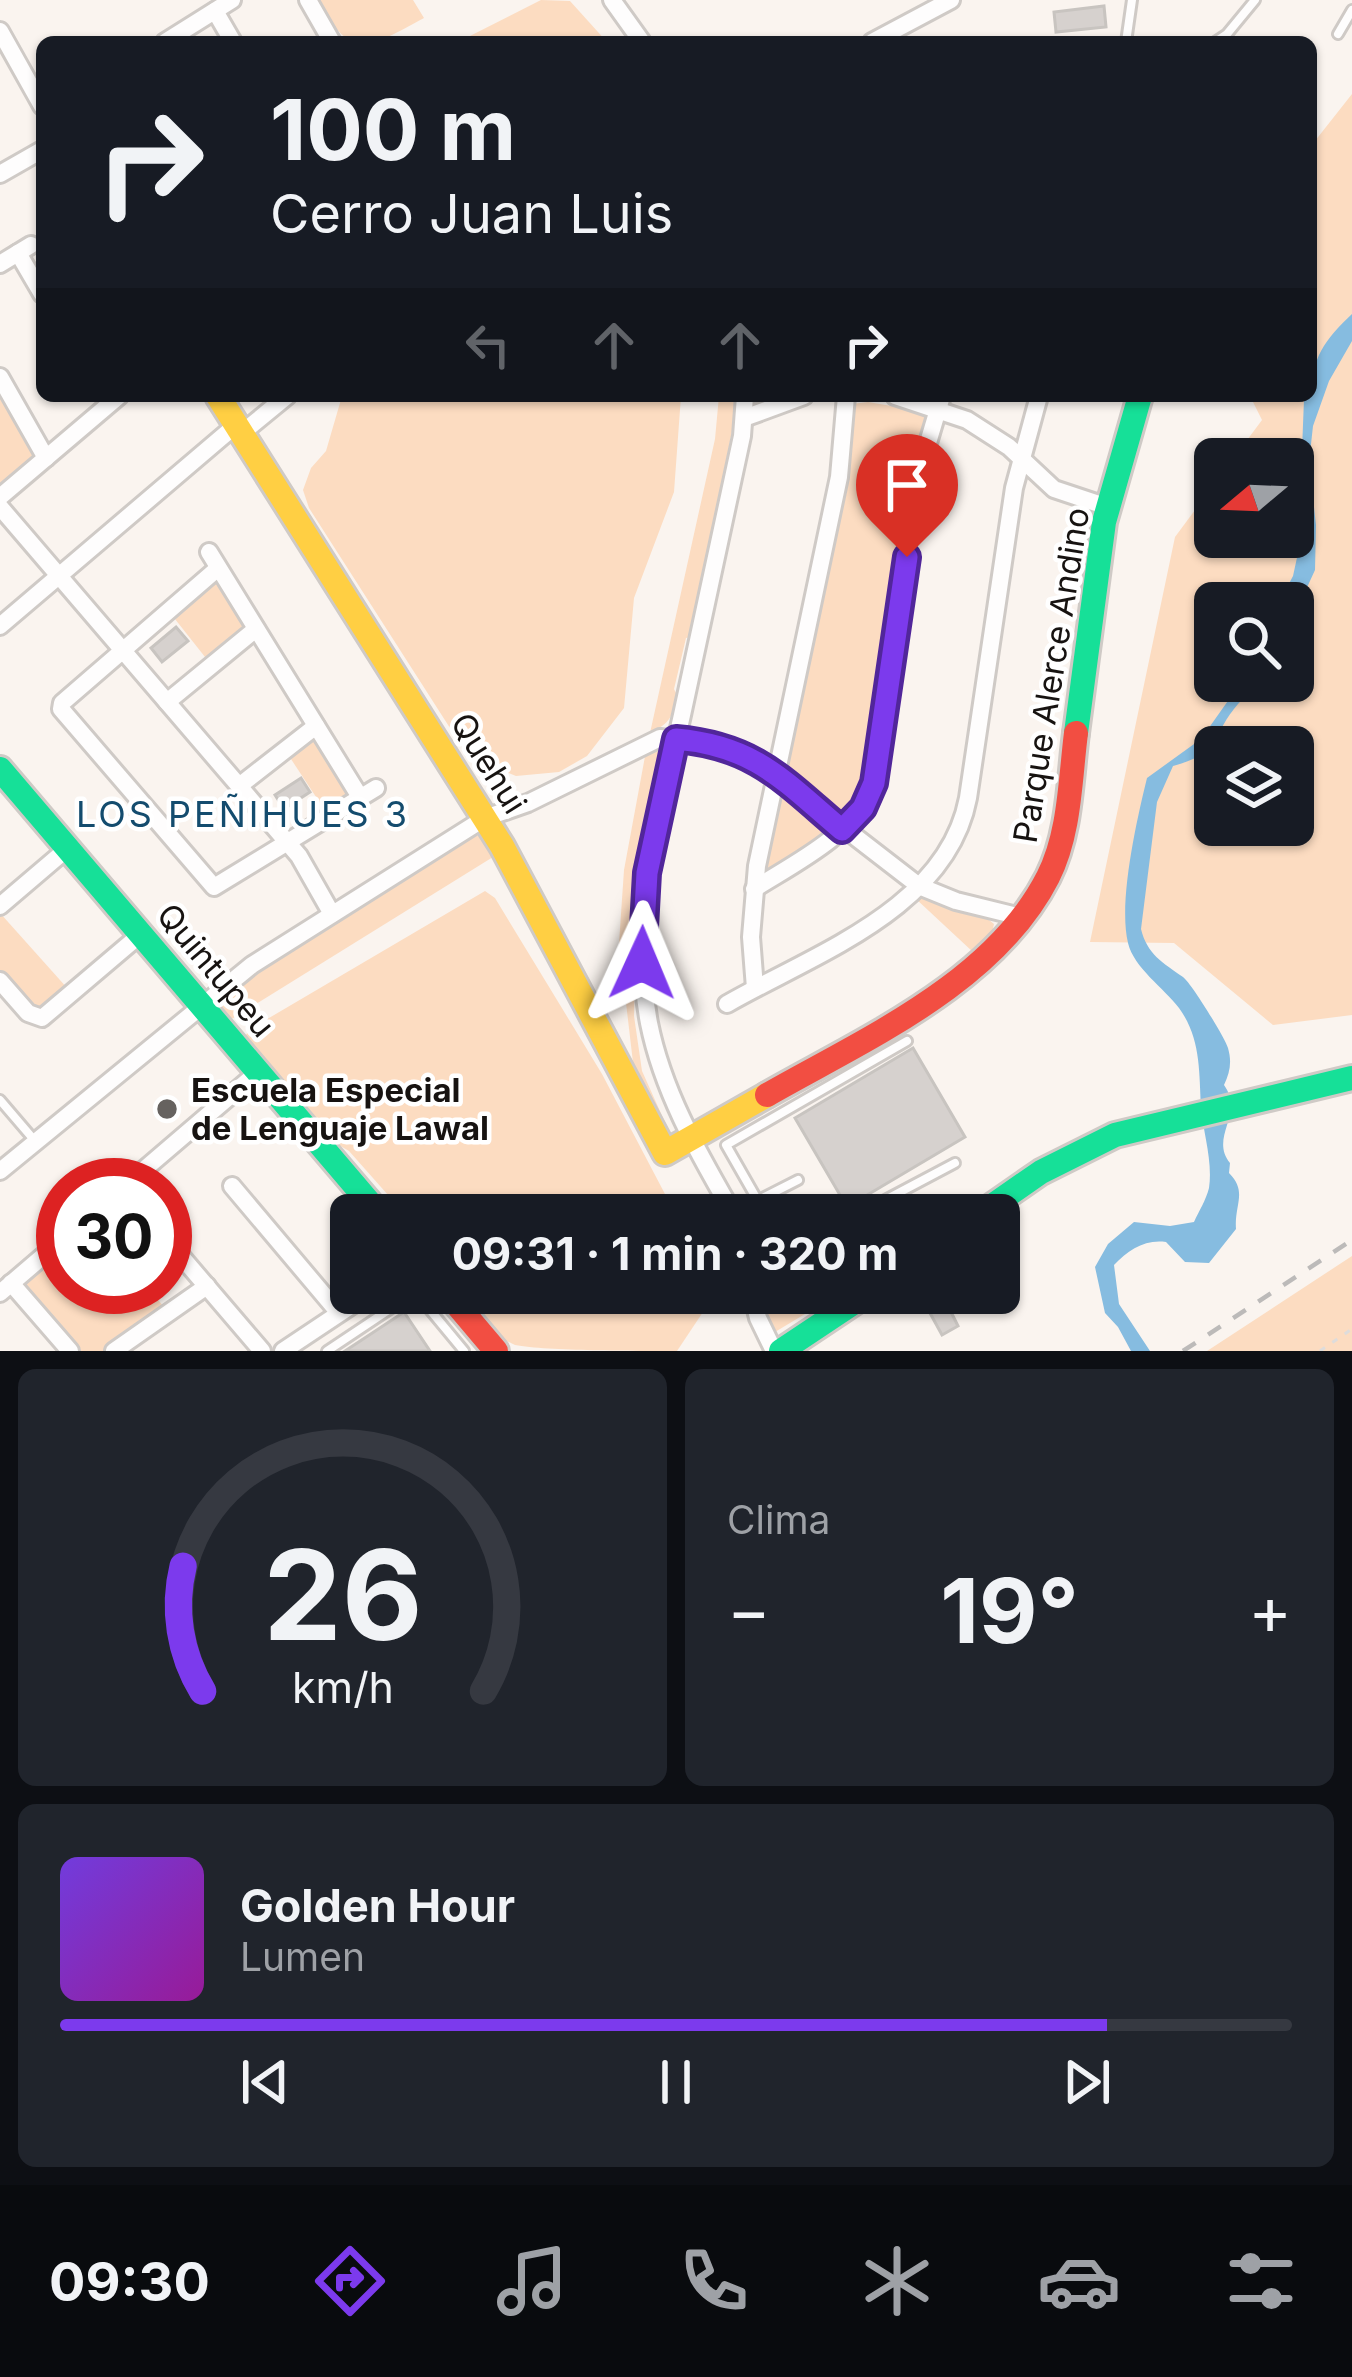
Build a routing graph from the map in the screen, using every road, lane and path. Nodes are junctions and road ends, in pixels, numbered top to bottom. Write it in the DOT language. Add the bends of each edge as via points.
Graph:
graph roads {
  1 [pos="232,0"];
  2 [pos="308,0"];
  3 [pos="612,0"];
  4 [pos="951,0"];
  5 [pos="1132,0"];
  6 [pos="1255,0"];
  7 [pos="1352,10"];
  8 [pos="215,11"];
  9 [pos="0,31"];
  10 [pos="1338,34"];
  11 [pos="174,36"];
  12 [pos="230,36"];
  13 [pos="329,36"];
  14 [pos="638,36"];
  15 [pos="883,36"];
  16 [pos="1127,36"];
  17 [pos="1224,36"];
  18 [pos="6,56"];
  19 [pos="36,98"];
  20 [pos="36,153"];
  21 [pos="0,174"];
  22 [pos="0,265"];
  23 [pos="36,279"];
  24 [pos="0,377"];
  25 [pos="105,402"];
  26 [pos="222,402"];
  27 [pos="278,402"];
  28 [pos="745,402"];
  29 [pos="788,402"];
  30 [pos="845,402"];
  31 [pos="941,402"];
  32 [pos="1037,402"];
  33 [pos="1138,402"];
  34 [pos="744,418"];
  35 [pos="239,429"];
  36 [pos="46,458"];
  37 [pos="1022,458"];
  38 [pos="0,497"];
  39 [pos="0,507"];
  40 [pos="1108,507"];
  41 [pos="59,576"];
  42 [pos="0,626"];
  43 [pos="256,628"];
  44 [pos="122,650"];
  45 [pos="167,702"];
  46 [pos="316,726"];
  47 [pos="676,739"];
  48 [pos="775,773"];
  49 [pos="3,780"];
  50 [pos="239,786"];
  51 [pos="484,818"];
  52 [pos="842,830"];
  53 [pos="287,842"];
  54 [pos="68,848"];
  55 [pos="919,886"];
  56 [pos="754,889"];
  57 [pos="0,906"];
  58 [pos="332,914"];
  59 [pos="1021,917"];
  60 [pos="141,934"];
  61 [pos="0,980"];
  62 [pos="755,988"];
  63 [pos="727,1004"];
  64 [pos="201,1005"];
  65 [pos="907,1041"];
  66 [pos="258,1072"];
  67 [pos="1352,1078"];
  68 [pos="0,1100"];
  69 [pos="691,1139"];
  70 [pos="36,1142"];
  71 [pos="158,1158"];
  72 [pos="956,1163"];
  73 [pos="0,1172"];
  74 [pos="798,1180"];
  75 [pos="232,1186"];
  76 [pos="362,1194"];
  77 [pos="723,1194"];
  78 [pos="754,1194"];
  79 [pos="773,1194"];
  80 [pos="897,1194"];
  81 [pos="1009,1194"];
  82 [pos="36,1262"];
  83 [pos="192,1269"];
  84 [pos="207,1286"];
  85 [pos="6,1288"];
  86 [pos="330,1302"];
  87 [pos="338,1314"];
  88 [pos="383,1314"];
  89 [pos="433,1314"];
  90 [pos="465,1314"];
  91 [pos="757,1314"];
  92 [pos="835,1314"];
  93 [pos="1352,1329"];
  94 [pos="70,1351"];
  95 [pos="114,1351"];
  96 [pos="262,1351"];
  97 [pos="283,1351"];
  98 [pos="327,1351"];
  99 [pos="464,1351"];
  100 [pos="496,1351"];
  101 [pos="777,1351"];
  102 [pos="1321,1351"];
  1 -- 8 [label="street"];
  2 -- 13 [label="street"];
  3 -- 14 [label="street"];
  4 -- 15 [label="street"];
  5 -- 16 [label="lane"];
  6 -- 17 [label="lane"];
  7 -- 10 [label="lane"];
  8 -- 11 [label="street"];
  8 -- 12 [label="street"];
  9 -- 18 [label="street"];
  18 -- 19 [label="street"];
  20 -- 21 [label="street"];
  22 -- 23 [label="street" via="25,249"];
  24 -- 36 [label="street"];
  25 -- 36 [label="street"];
  26 -- 35 [label="street, Quehui"];
  27 -- 35 [label="street"];
  28 -- 34 [label="street"];
  29 -- 34 [label="street"];
  30 -- 48 [label="street" via="839,477"];
  31 -- 37 [label="street"];
  31 -- 52 [label="street" via="916,483 874,783"];
  32 -- 37 [label="street"];
  33 -- 40 [label="street, Parque Alerce Andino"];
  34 -- 47 [label="street"];
  35 -- 41 [label="street"];
  35 -- 51 [label="street, Quehui"];
  36 -- 38 [label="street"];
  37 -- 40 [label="street" via="1062,494"];
  37 -- 55 [label="street" via="965,814"];
  39 -- 41 [label="street"];
  40 -- 59 [label="street, Parque Alerce Andino" via="1060,850"];
  41 -- 42 [label="street"];
  41 -- 44 [label="street"];
  43 -- 44 [label="street" via="213,561"];
  43 -- 45 [label="street"];
  43 -- 46 [label="street"];
  44 -- 45 [label="street"];
  44 -- 53 [label="street" via="60,706 211,885"];
  45 -- 50 [label="street"];
  46 -- 50 [label="street"];
  46 -- 53 [label="street" via="368,793"];
  47 -- 48 [label="street" via="734,748"];
  47 -- 51 [label="street" via="649,742"];
  47 -- 69 [label="street" via="647,873 642,963 656,1049"];
  48 -- 52 [label="street"];
  48 -- 56 [label="street"];
  49 -- 54 [label="street, Quintupeu"];
  50 -- 53 [label="street"];
  51 -- 58 [label="street"];
  51 -- 69 [label="street, Quehui" via="664,1153"];
  52 -- 55 [label="street"];
  52 -- 56 [label="street"];
  53 -- 58 [label="street"];
  54 -- 57 [label="street"];
  54 -- 60 [label="street, Quintupeu"];
  55 -- 59 [label="street"];
  55 -- 62 [label="street" via="859,931"];
  56 -- 62 [label="street"];
  58 -- 64 [label="street"];
  59 -- 69 [label="street, Parque Alerce Andino" via="916,1009"];
  60 -- 61 [label="street" via="42,1018"];
  60 -- 64 [label="street, Quintupeu"];
  62 -- 63 [label="street"];
  64 -- 66 [label="street, Quintupeu"];
  64 -- 70 [label="street"];
  65 -- 78 [label="lane" via="726,1145"];
  66 -- 71 [label="street"];
  66 -- 76 [label="street, Quintupeu"];
  67 -- 81 [label="street" via="1089,1145"];
  68 -- 70 [label="lane"];
  69 -- 77 [label="street"];
  70 -- 73 [label="street"];
  72 -- 80 [label="lane"];
  74 -- 79 [label="lane"];
  75 -- 86 [label="street"];
  82 -- 85 [label="street"];
  83 -- 84 [label="street"];
  84 -- 95 [label="street"];
  84 -- 96 [label="street"];
  85 -- 94 [label="street"];
  87 -- 97 [label="street"];
  88 -- 98 [label="lane"];
  89 -- 99 [label="lane"];
  90 -- 100 [label="street"];
  91 -- 101 [label="street"];
  92 -- 101 [label="street"];
  93 -- 102 [label="path"];
}
